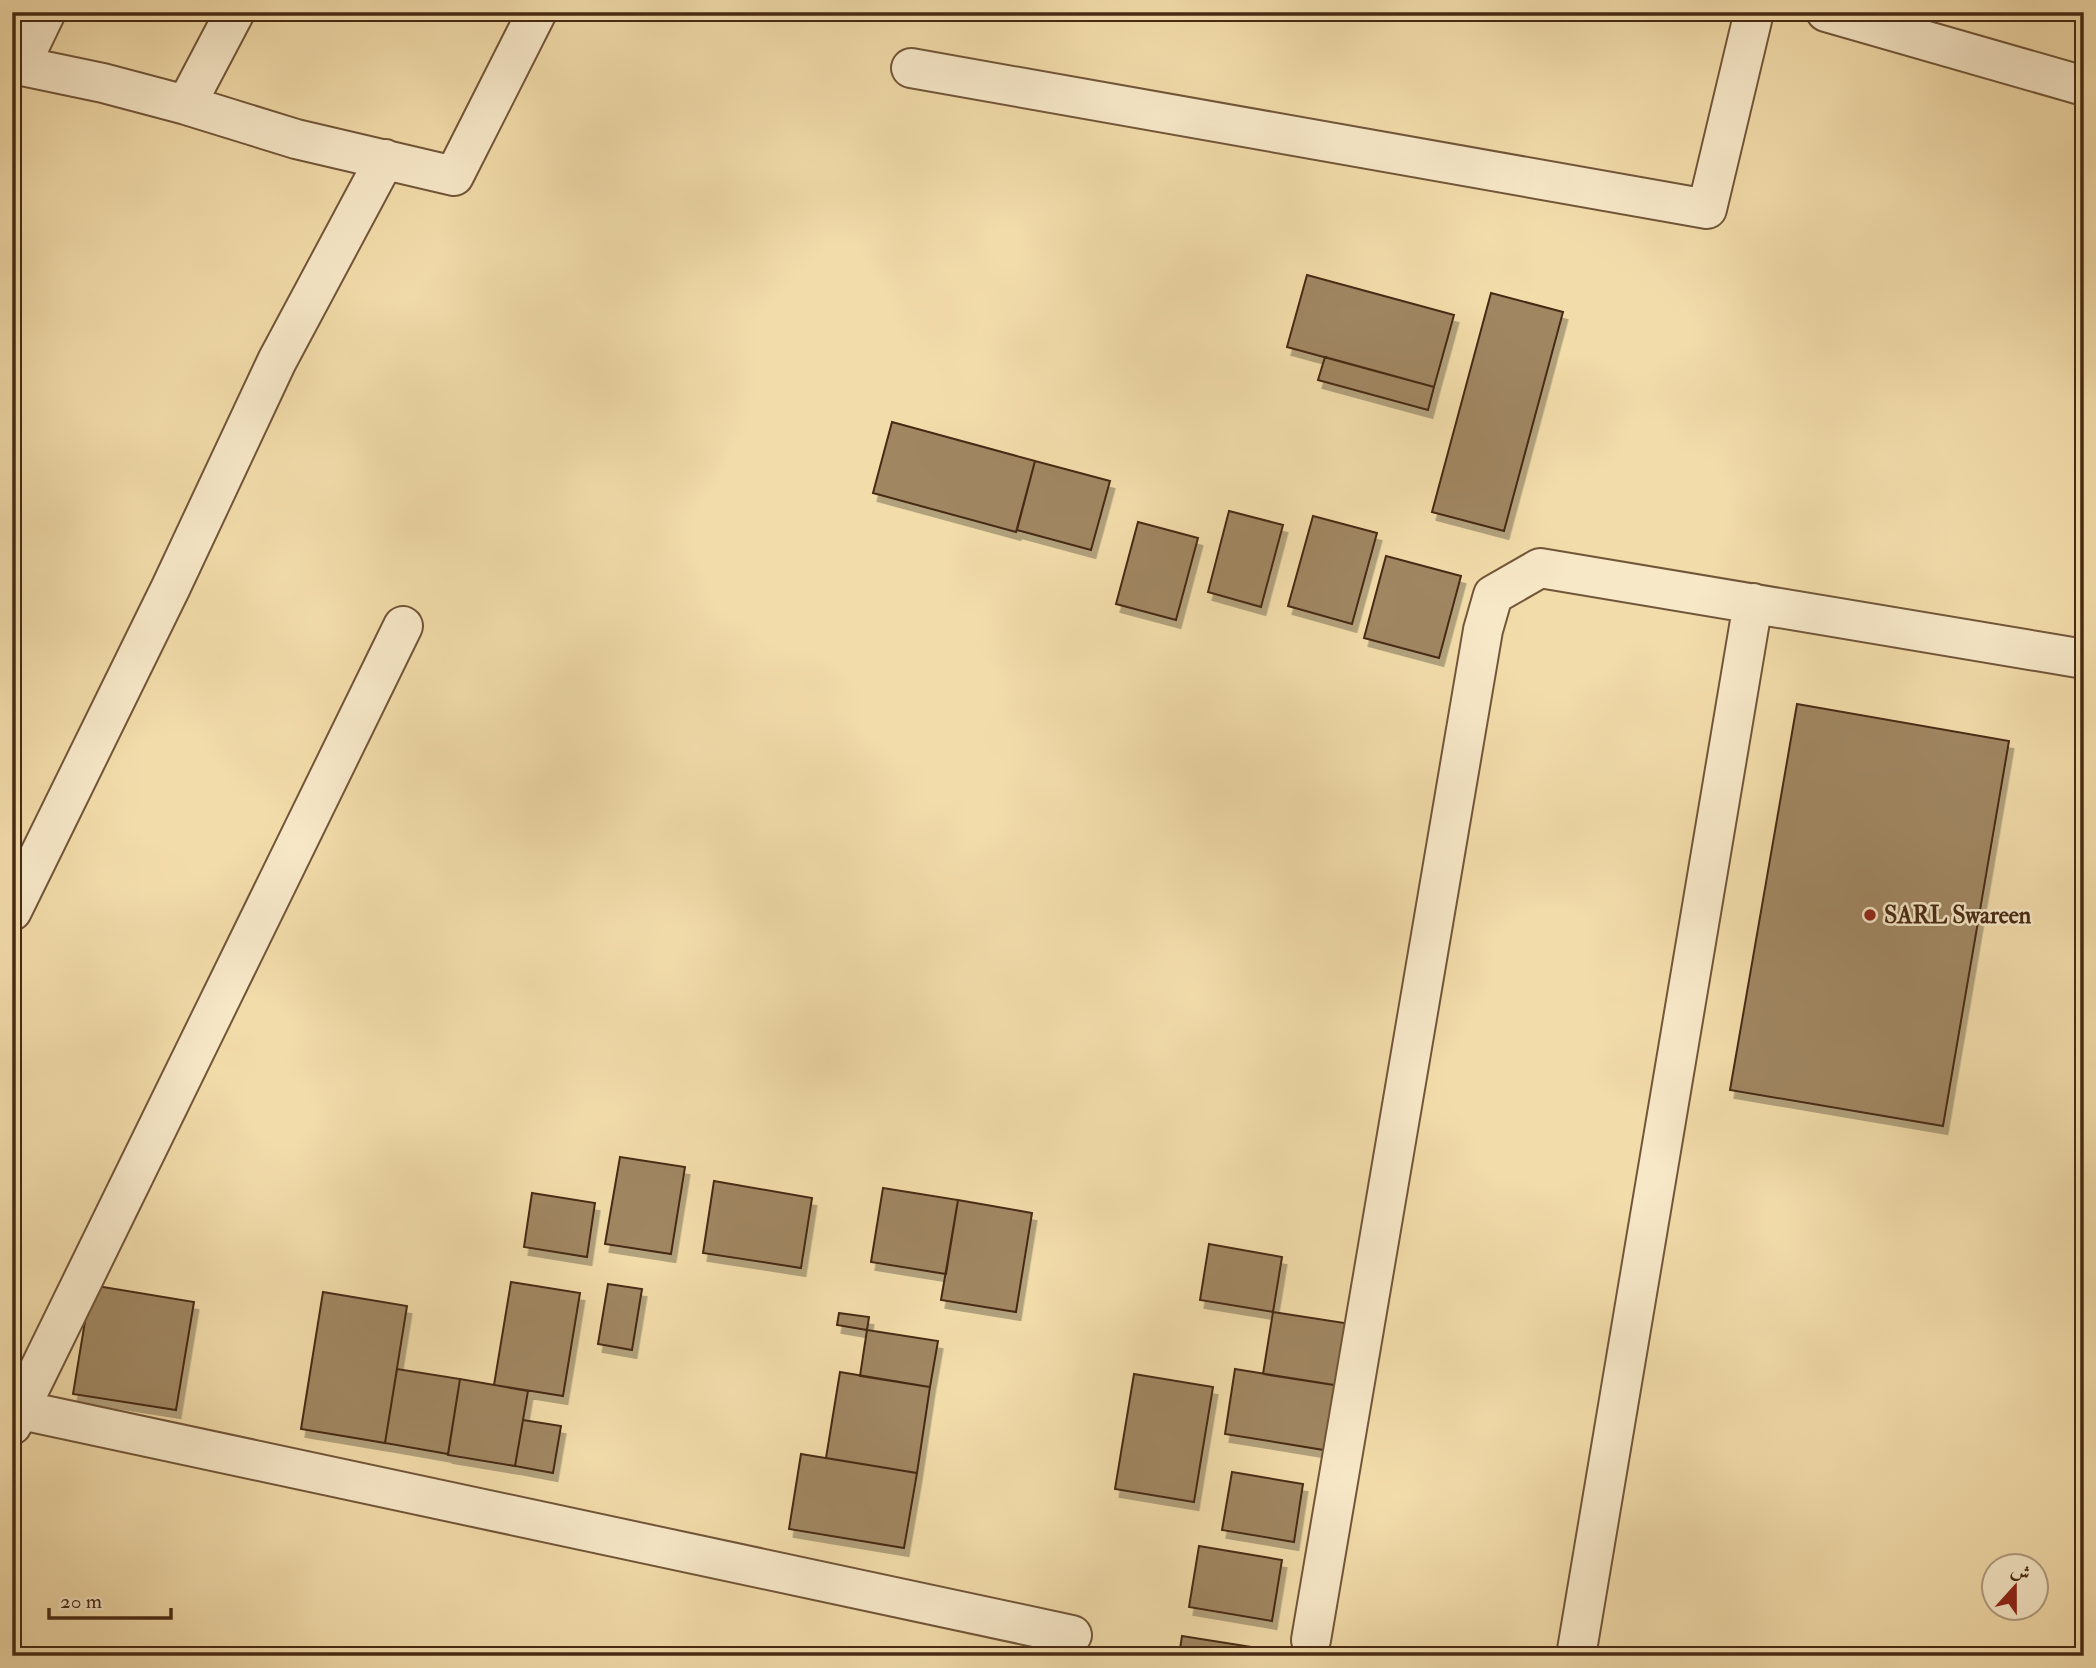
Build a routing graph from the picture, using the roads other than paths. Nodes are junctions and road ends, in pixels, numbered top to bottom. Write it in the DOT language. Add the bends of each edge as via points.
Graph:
graph roads {
  1 [pos="46,12"];
  2 [pos="235,12"];
  3 [pos="537,12"];
  4 [pos="1754,12"];
  5 [pos="1826,12"];
  6 [pos="16,65"];
  7 [pos="911,68"];
  8 [pos="2084,86"];
  9 [pos="186,105"];
  10 [pos="385,159"];
  11 [pos="1753,603"];
  12 [pos="402,626"];
  13 [pos="2084,659"];
  14 [pos="12,911"];
  15 [pos="16,1418"];
  16 [pos="1072,1634"];
  17 [pos="1311,1640"];
  18 [pos="1576,1656"];
  1 -- 6 [label="street"];
  2 -- 9 [label="street"];
  3 -- 10 [label="street" via="454,176"];
  4 -- 7 [label="street" via="1707,209"];
  5 -- 8 [label="street"];
  6 -- 9 [label="street"];
  9 -- 10 [label="street" via="296,139"];
  10 -- 14 [label="street" via="277,361"];
  11 -- 13 [label="street"];
  11 -- 17 [label="street" via="1540,568 1493,595 1483,631"];
  11 -- 18 [label="street"];
  12 -- 15 [label="street"];
  15 -- 16 [label="street"];
}
